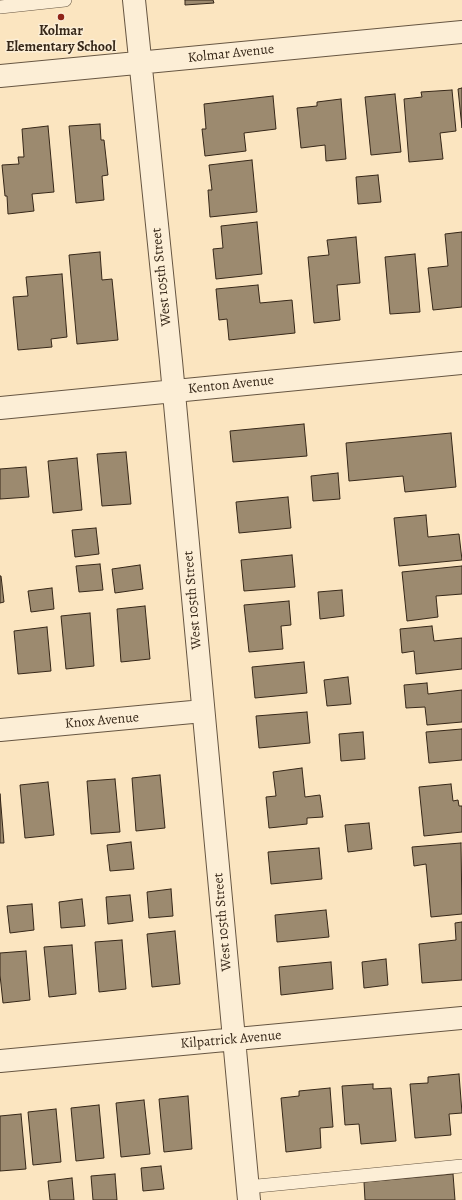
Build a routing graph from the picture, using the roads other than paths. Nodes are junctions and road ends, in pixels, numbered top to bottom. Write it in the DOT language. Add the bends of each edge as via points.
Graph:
graph roads {
  1 [pos="65,0"];
  2 [pos="134,0"];
  3 [pos="0,6"];
  4 [pos="462,32"];
  5 [pos="140,63"];
  6 [pos="0,76"];
  7 [pos="462,363"];
  8 [pos="174,391"];
  9 [pos="0,408"];
  10 [pos="203,711"];
  11 [pos="0,730"];
  12 [pos="462,1018"];
  13 [pos="234,1040"];
  14 [pos="0,1061"];
  15 [pos="462,1166"];
  16 [pos="248,1194"];
  1 -- 3 [label="lane"];
  2 -- 5 [label="street, West 105th Street"];
  4 -- 5 [label="street, Kolmar Avenue"];
  5 -- 6 [label="street, Kolmar Avenue"];
  5 -- 8 [label="street, West 105th Street"];
  7 -- 8 [label="street, Kenton Avenue"];
  8 -- 9 [label="street, Kenton Avenue"];
  8 -- 10 [label="street, West 105th Street"];
  10 -- 11 [label="street, Knox Avenue"];
  10 -- 13 [label="street, West 105th Street"];
  12 -- 13 [label="street, Kilpatrick Avenue"];
  13 -- 14 [label="street, Kilpatrick Avenue"];
  13 -- 16 [label="street, West 105th Street"];
  15 -- 16 [label="lane"];
}
